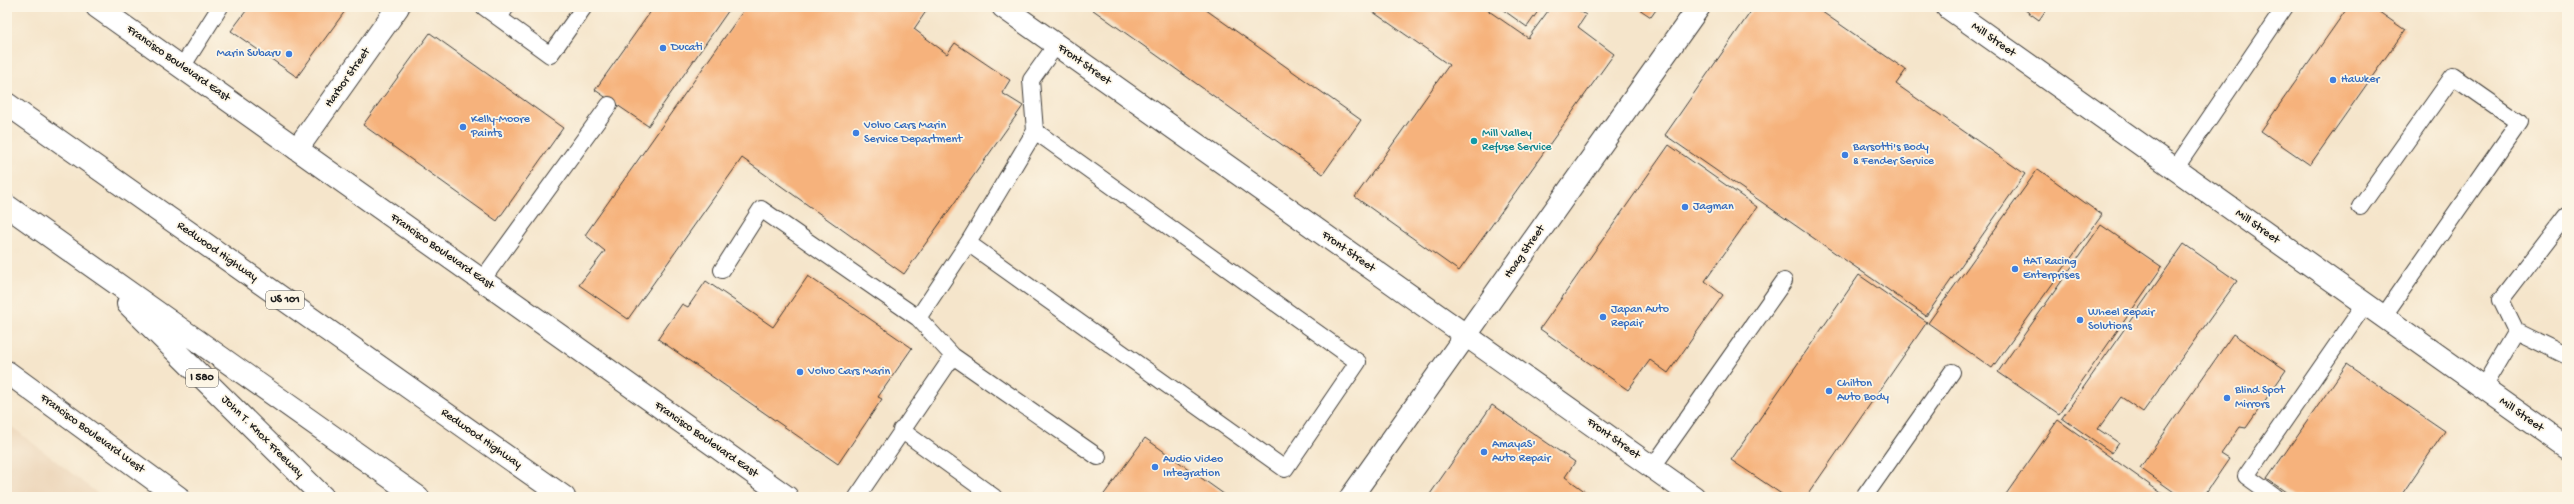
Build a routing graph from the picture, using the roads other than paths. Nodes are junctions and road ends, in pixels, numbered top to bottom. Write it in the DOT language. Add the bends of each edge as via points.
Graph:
graph roads {
  1 [pos="97,7"];
  2 [pos="220,7"];
  3 [pos="398,7"];
  4 [pos="484,7"];
  5 [pos="584,7"];
  6 [pos="1003,7"];
  7 [pos="1699,7"];
  8 [pos="1947,7"];
  9 [pos="2285,7"];
  10 [pos="502,12"];
  11 [pos="1056,45"];
  12 [pos="182,67"];
  13 [pos="7,104"];
  14 [pos="609,105"];
  15 [pos="1035,131"];
  16 [pos="297,149"];
  17 [pos="2176,169"];
  18 [pos="7,206"];
  19 [pos="2360,207"];
  20 [pos="2567,214"];
  21 [pos="968,242"];
  22 [pos="82,259"];
  23 [pos="722,270"];
  24 [pos="482,280"];
  25 [pos="1784,280"];
  26 [pos="2365,304"];
  27 [pos="2383,317"];
  28 [pos="918,318"];
  29 [pos="2516,331"];
  30 [pos="1466,335"];
  31 [pos="953,356"];
  32 [pos="2567,356"];
  33 [pos="7,372"];
  34 [pos="1952,372"];
  35 [pos="2483,388"];
  36 [pos="901,430"];
  37 [pos="2567,447"];
  38 [pos="1098,457"];
  39 [pos="1652,468"];
  40 [pos="178,497"];
  41 [pos="323,497"];
  42 [pos="418,497"];
  43 [pos="564,497"];
  44 [pos="787,497"];
  45 [pos="857,497"];
  46 [pos="994,497"];
  47 [pos="1351,497"];
  48 [pos="1694,497"];
  49 [pos="1864,497"];
  50 [pos="2276,497"];
  1 -- 12 [label="main road, Francisco Boulevard East"];
  2 -- 12 [label="lane"];
  3 -- 16 [label="main road, Harbor Street"];
  4 -- 10 [label="lane"];
  5 -- 10 [label="lane" via="550,55"];
  6 -- 11 [label="main road, Front Street"];
  7 -- 30 [label="main road, Hoag Street"];
  8 -- 17 [label="main road, Mill Street"];
  9 -- 17 [label="lane"];
  11 -- 15 [label="lane" via="1031,80"];
  11 -- 30 [label="main road, Front Street"];
  12 -- 16 [label="main road, Francisco Boulevard East"];
  13 -- 43 [label="main road, Redwood Highway / US 101"];
  14 -- 24 [label="lane"];
  15 -- 21 [label="lane"];
  15 -- 21 [label="lane" via="1358,362 1285,470"];
  16 -- 24 [label="main road, Francisco Boulevard East"];
  17 -- 26 [label="main road, Mill Street"];
  18 -- 22 [label="main road"];
  19 -- 27 [label="lane" via="2453,76 2519,122"];
  20 -- 29 [label="lane" via="2501,300"];
  21 -- 28 [label="lane"];
  22 -- 41 [label="main road, John T. Knox Freeway / I 580"];
  22 -- 42 [label="main road"];
  23 -- 28 [label="lane" via="761,209"];
  24 -- 44 [label="main road, Francisco Boulevard East"];
  25 -- 39 [label="lane"];
  26 -- 27 [label="main road, Mill Street"];
  26 -- 50 [label="lane" via="2246,476"];
  27 -- 35 [label="main road, Mill Street"];
  28 -- 31 [label="lane"];
  29 -- 32 [label="lane"];
  29 -- 35 [label="lane"];
  30 -- 39 [label="main road, Front Street"];
  30 -- 47 [label="main road, Hoag Street"];
  31 -- 36 [label="lane"];
  31 -- 38 [label="lane"];
  33 -- 40 [label="main road, Francisco Boulevard West"];
  34 -- 49 [label="lane"];
  35 -- 37 [label="main road, Mill Street"];
  36 -- 45 [label="lane"];
  36 -- 46 [label="lane"];
  39 -- 48 [label="main road, Front Street"];
}
